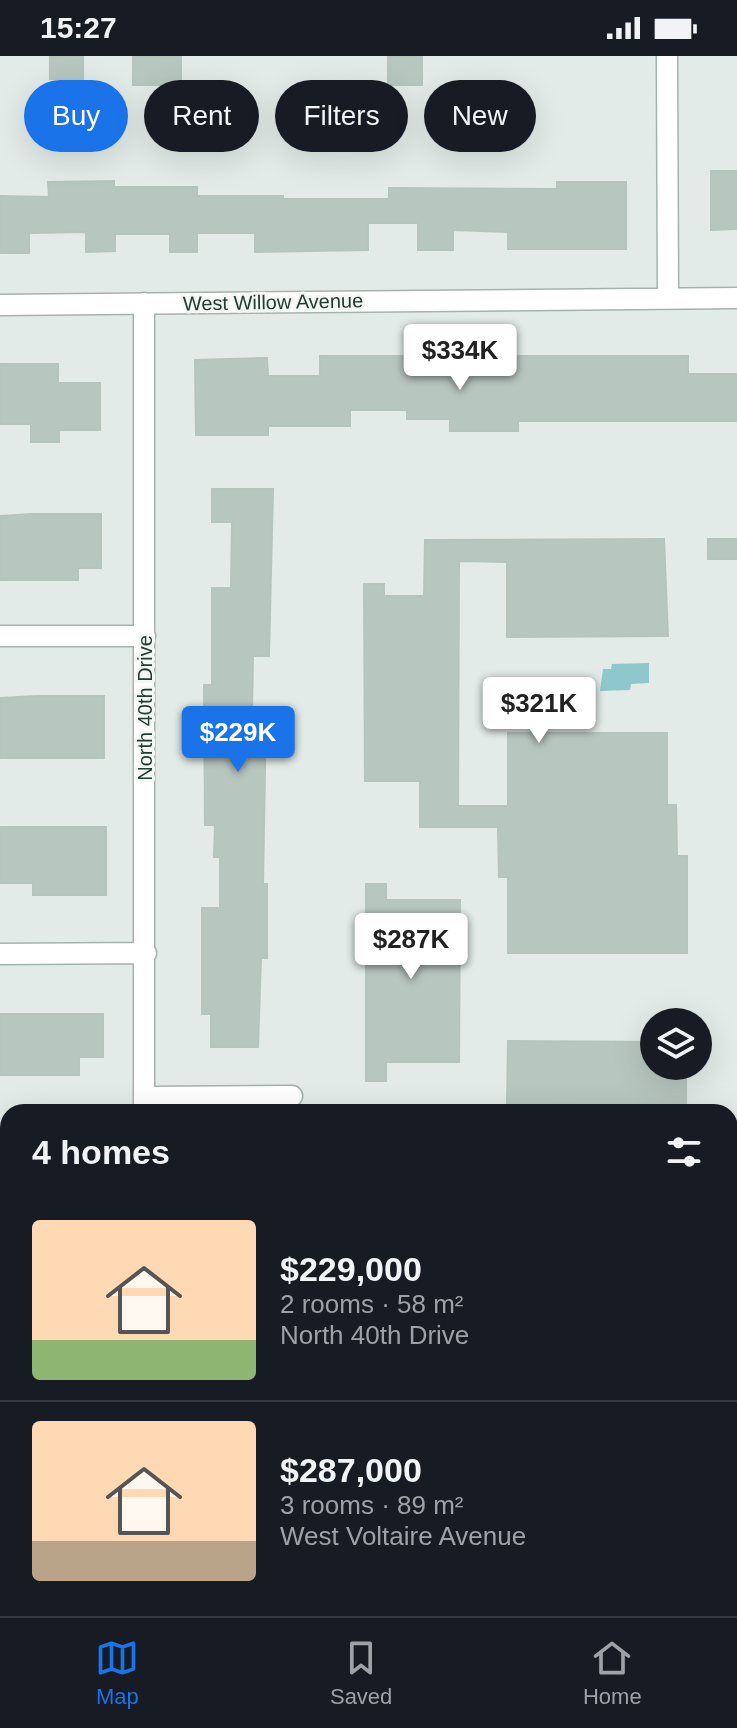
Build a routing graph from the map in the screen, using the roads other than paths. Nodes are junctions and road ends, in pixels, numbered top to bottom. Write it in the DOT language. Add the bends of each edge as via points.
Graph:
graph roads {
  1 [pos="667,56"];
  2 [pos="668,298"];
  3 [pos="737,298"];
  4 [pos="144,303"];
  5 [pos="0,305"];
  6 [pos="0,636"];
  7 [pos="145,636"];
  8 [pos="146,953"];
  9 [pos="0,954"];
  10 [pos="292,1096"];
  11 [pos="144,1104"];
  12 [pos="160,1104"];
  1 -- 2 [label="street"];
  2 -- 3 [label="street, West Willow Avenue"];
  2 -- 4 [label="street, West Willow Avenue"];
  4 -- 5 [label="street, West Willow Avenue"];
  4 -- 7 [label="street, North 40th Drive"];
  6 -- 7 [label="street"];
  7 -- 8 [label="street, North 40th Drive"];
  8 -- 9 [label="street"];
  8 -- 11 [label="street, North 40th Drive"];
  10 -- 12 [label="street"];
}
